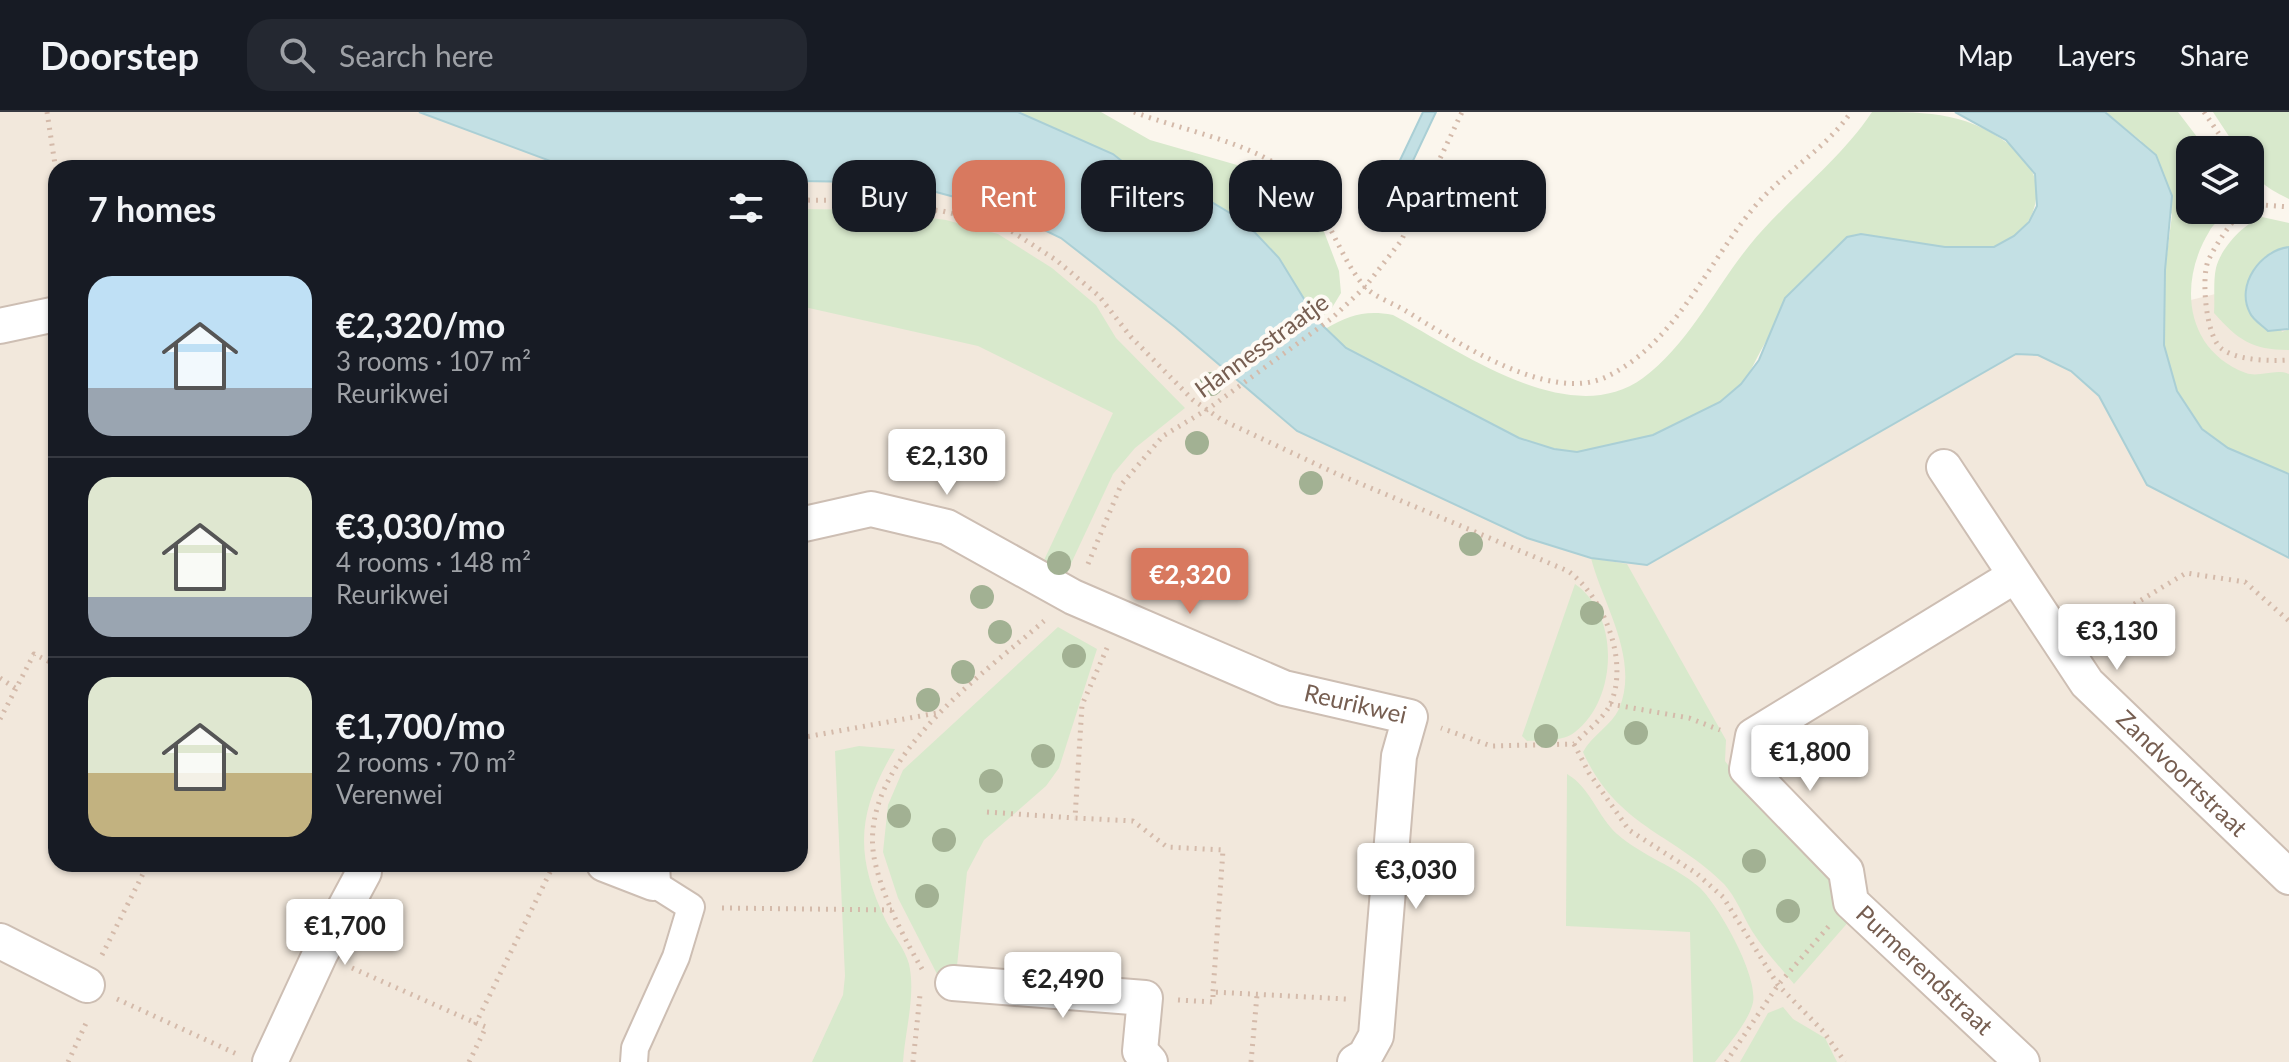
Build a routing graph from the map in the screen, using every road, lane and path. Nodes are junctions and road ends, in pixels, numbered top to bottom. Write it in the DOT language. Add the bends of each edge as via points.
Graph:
graph roads {
  1 [pos="47,112"];
  2 [pos="1134,112"];
  3 [pos="1462,112"];
  4 [pos="1851,112"];
  5 [pos="2204,112"];
  6 [pos="2220,136"];
  7 [pos="54,160"];
  8 [pos="808,200"];
  9 [pos="2264,205"];
  10 [pos="2289,207"];
  11 [pos="2230,224"];
  12 [pos="1365,287"];
  13 [pos="48,316"];
  14 [pos="0,326"];
  15 [pos="2289,360"];
  16 [pos="1208,409"];
  17 [pos="1944,467"];
  18 [pos="808,523"];
  19 [pos="2013,577"];
  20 [pos="1073,597"];
  21 [pos="1120,618"];
  22 [pos="2289,621"];
  23 [pos="2062,648"];
  24 [pos="48,661"];
  25 [pos="0,678"];
  26 [pos="15,688"];
  27 [pos="1610,704"];
  28 [pos="938,713"];
  29 [pos="1410,717"];
  30 [pos="0,719"];
  31 [pos="1753,736"];
  32 [pos="808,737"];
  33 [pos="1574,744"];
  34 [pos="987,812"];
  35 [pos="1075,818"];
  36 [pos="145,872"];
  37 [pos="364,872"];
  38 [pos="550,872"];
  39 [pos="652,874"];
  40 [pos="2289,877"];
  41 [pos="1851,902"];
  42 [pos="691,907"];
  43 [pos="893,910"];
  44 [pos="0,941"];
  45 [pos="320,954"];
  46 [pos="934,980"];
  47 [pos="1778,985"];
  48 [pos="94,988"];
  49 [pos="1213,992"];
  50 [pos="1257,995"];
  51 [pos="1145,998"];
  52 [pos="1380,1001"];
  53 [pos="476,1023"];
  54 [pos="255,1059"];
  55 [pos="1362,1060"];
  56 [pos="68,1062"];
  57 [pos="469,1062"];
  58 [pos="634,1062"];
  59 [pos="913,1062"];
  60 [pos="1150,1062"];
  61 [pos="1251,1062"];
  62 [pos="1726,1062"];
  63 [pos="1845,1062"];
  64 [pos="2022,1062"];
  1 -- 7 [label="path"];
  2 -- 12 [label="path" via="1242,148 1296,178"];
  3 -- 12 [label="path, Hannesstraatje" via="1401,241"];
  4 -- 12 [label="path" via="1757,204 1657,338 1605,378 1586,383 1529,377"];
  5 -- 6 [label="path"];
  8 -- 16 [label="path" via="870,201 1002,225 1099,296 1131,337"];
  9 -- 10 [label="path"];
  11 -- 15 [label="path" via="2206,265 2211,335 2223,350 2265,361"];
  12 -- 16 [label="path, Hannesstraatje" via="1331,319"];
  13 -- 14 [label="street"];
  16 -- 20 [label="path, Hannesstraatje" via="1163,436 1121,485"];
  16 -- 27 [label="path" via="1335,473 1577,577 1598,601 1610,633 1617,683"];
  17 -- 19 [label="street, Zandvoortstraat"];
  18 -- 20 [label="street, Reurikwei" via="871,509 947,527"];
  19 -- 23 [label="street, Zandvoortstraat"];
  19 -- 31 [label="street"];
  20 -- 21 [label="street, Reurikwei"];
  20 -- 28 [label="path"];
  21 -- 29 [label="street, Reurikwei" via="1284,688"];
  21 -- 35 [label="path" via="1082,705"];
  22 -- 23 [label="path" via="2245,582 2186,573"];
  23 -- 40 [label="street, Zandvoortstraat" via="2087,683"];
  24 -- 26 [label="path" via="34,654"];
  25 -- 26 [label="path"];
  26 -- 30 [label="path"];
  27 -- 31 [label="path"];
  27 -- 33 [label="path"];
  28 -- 32 [label="path"];
  28 -- 43 [label="path" via="895,765 881,796 875,862"];
  29 -- 33 [label="path" via="1491,746"];
  29 -- 52 [label="street, Reurikwei" via="1399,756"];
  31 -- 41 [label="street, Purmerendstraat" via="1747,769 1846,871"];
  33 -- 47 [label="path" via="1629,830 1723,897"];
  34 -- 35 [label="path"];
  35 -- 49 [label="path" via="1133,821 1167,847 1223,850"];
  36 -- 48 [label="path"];
  37 -- 45 [label="street"];
  38 -- 53 [label="path"];
  39 -- 42 [label="street"];
  41 -- 47 [label="path"];
  41 -- 64 [label="street, Purmerendstraat"];
  42 -- 43 [label="path"];
  42 -- 58 [label="street"];
  43 -- 46 [label="path"];
  44 -- 48 [label="street"];
  45 -- 53 [label="path"];
  45 -- 54 [label="street"];
  46 -- 51 [label="street"];
  46 -- 59 [label="path"];
  47 -- 62 [label="path"];
  47 -- 63 [label="path"];
  48 -- 54 [label="path"];
  48 -- 56 [label="path"];
  49 -- 50 [label="path"];
  49 -- 51 [label="path" via="1213,1002"];
  50 -- 52 [label="path"];
  50 -- 61 [label="path"];
  51 -- 60 [label="street" via="1140,1051"];
  52 -- 55 [label="street, Reurikwei" via="1376,1036"];
  53 -- 57 [label="path" via="486,1027"];
}
